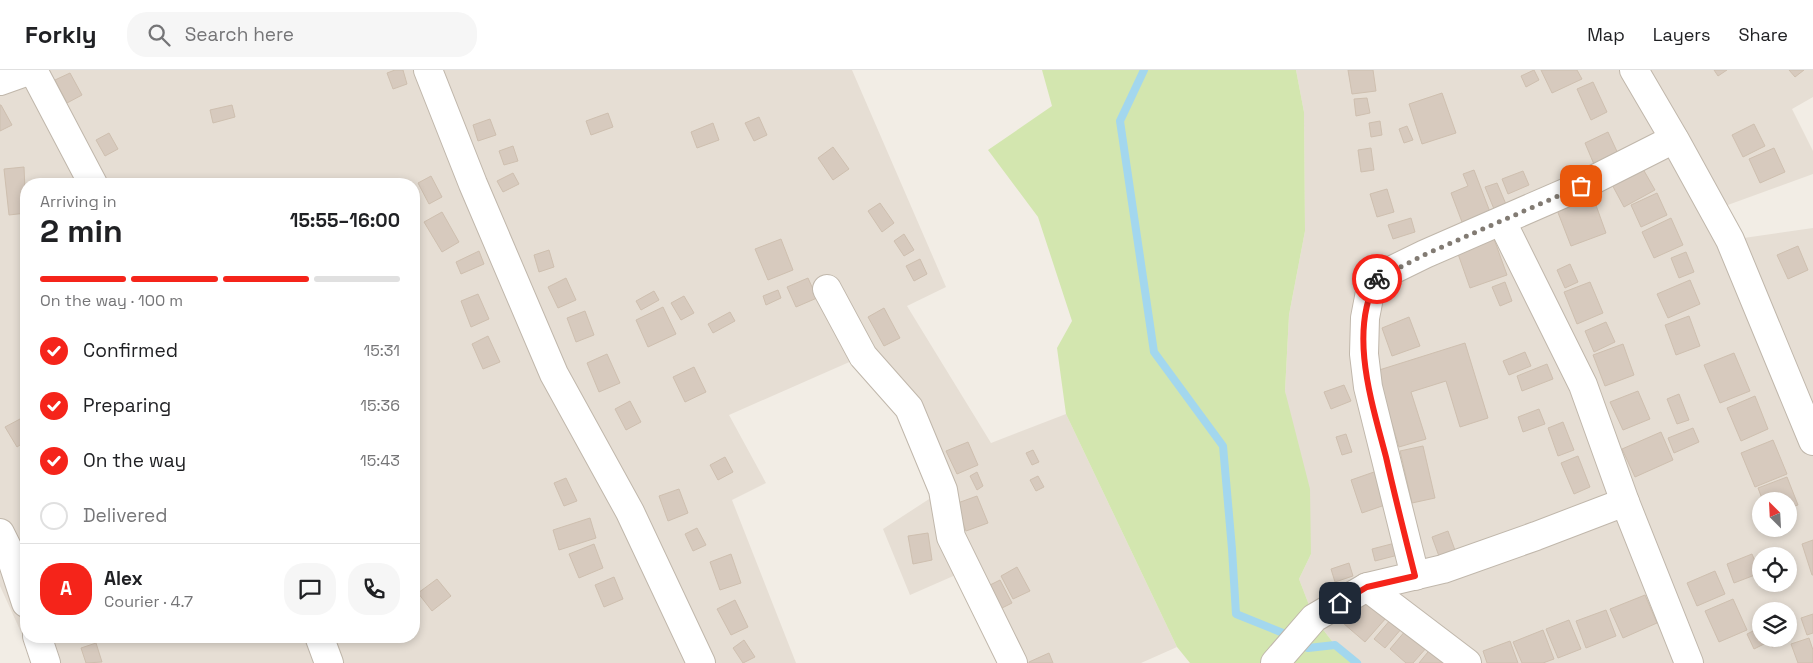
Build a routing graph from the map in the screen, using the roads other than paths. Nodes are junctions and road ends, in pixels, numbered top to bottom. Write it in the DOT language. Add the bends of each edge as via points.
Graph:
graph roads {
  1 [pos="32,70"];
  2 [pos="428,70"];
  3 [pos="1634,70"];
  4 [pos="0,81"];
  5 [pos="1674,139"];
  6 [pos="90,178"];
  7 [pos="1502,222"];
  8 [pos="827,289"];
  9 [pos="1813,441"];
  10 [pos="1625,502"];
  11 [pos="0,533"];
  12 [pos="1415,576"];
  13 [pos="20,585"];
  14 [pos="1367,587"];
  15 [pos="39,643"];
  16 [pos="322,643"];
  17 [pos="46,663"];
  18 [pos="329,663"];
  19 [pos="701,663"];
  20 [pos="1013,663"];
  21 [pos="1275,663"];
  22 [pos="1466,663"];
  23 [pos="1689,663"];
  1 -- 4 [label="street"];
  1 -- 6 [label="street"];
  2 -- 19 [label="street" via="554,374 630,512"];
  3 -- 5 [label="street"];
  5 -- 7 [label="street"];
  5 -- 9 [label="street" via="1730,240"];
  7 -- 10 [label="street" via="1582,385"];
  7 -- 12 [label="street" via="1378,277 1370,292 1364,354 1368,387"];
  8 -- 20 [label="street" via="863,356 909,408 943,490 951,537"];
  10 -- 12 [label="street" via="1443,569"];
  10 -- 23 [label="street"];
  11 -- 13 [label="street"];
  12 -- 14 [label="street"];
  14 -- 21 [label="street" via="1314,618"];
  14 -- 22 [label="street"];
  15 -- 17 [label="street"];
  16 -- 18 [label="street"];
}
